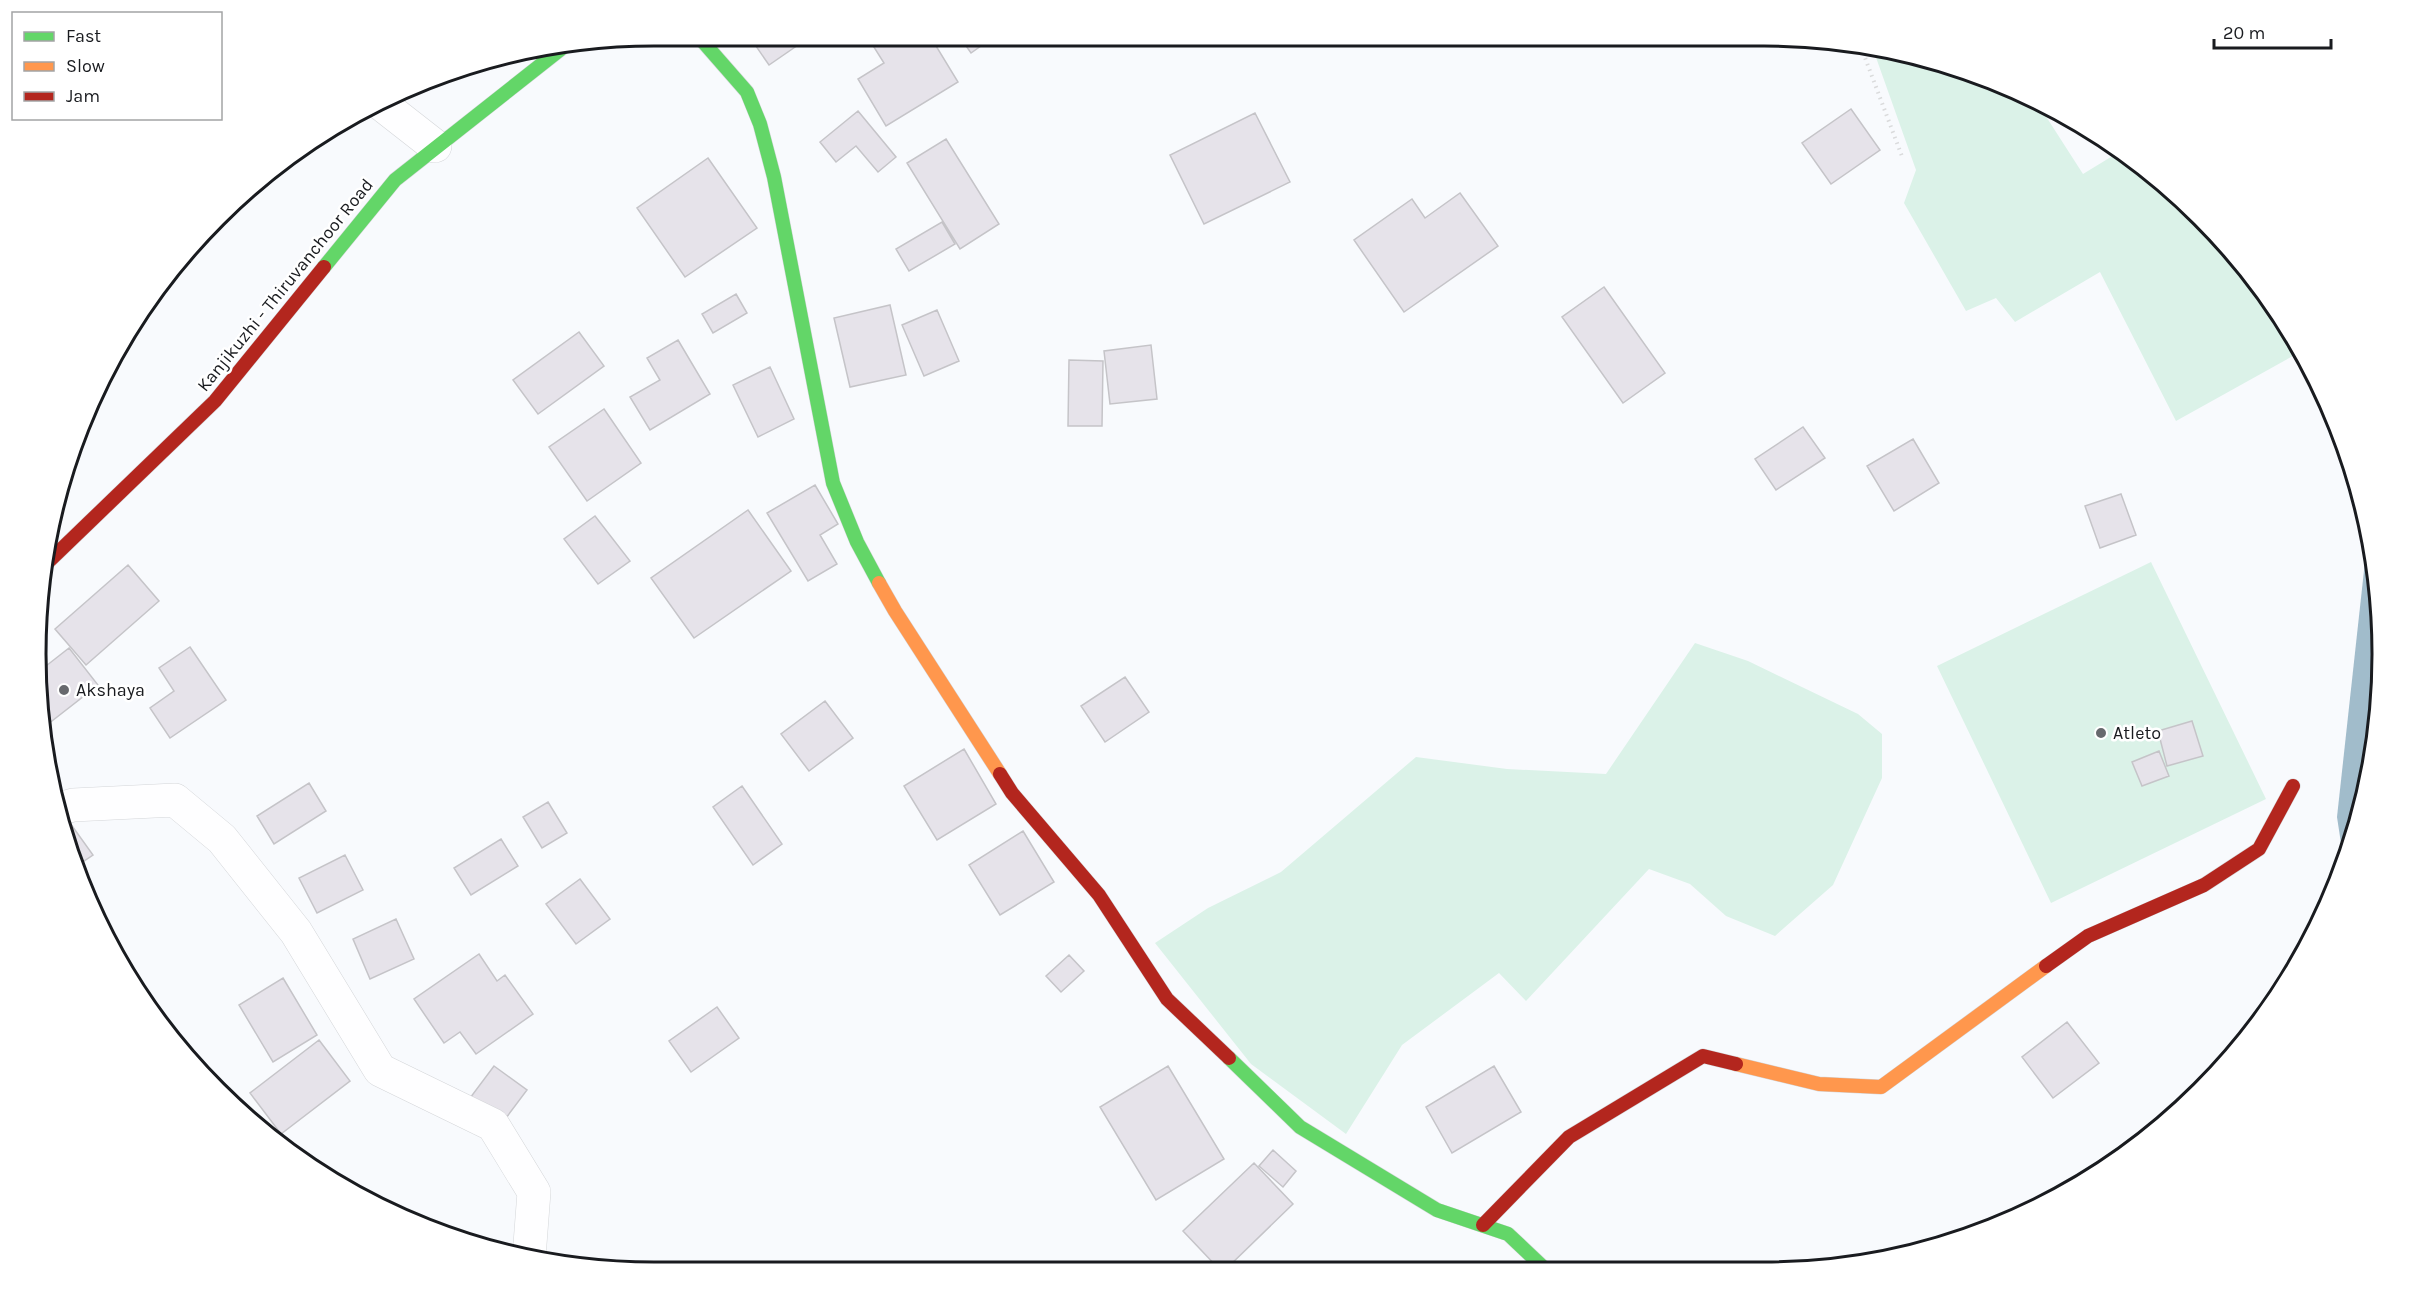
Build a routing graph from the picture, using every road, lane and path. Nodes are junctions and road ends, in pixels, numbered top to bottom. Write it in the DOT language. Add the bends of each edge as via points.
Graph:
graph roads {
  1 [pos="707,46"];
  2 [pos="553,55"];
  3 [pos="1864,55"];
  4 [pos="387,108"];
  5 [pos="435,146"];
  6 [pos="1903,159"];
  7 [pos="55,554"];
  8 [pos="2293,786"];
  9 [pos="66,807"];
  10 [pos="1483,1225"];
  11 [pos="530,1249"];
  12 [pos="1538,1262"];
  1 -- 10 [label="street" via="747,92 760,124 774,177 833,483 857,542 895,611 1012,793 1099,895 1167,999 1300,1127 1437,1210"];
  2 -- 5 [label="street, Kanjikuzhi - Thiruvanchoor Road"];
  3 -- 6 [label="path"];
  4 -- 5 [label="street"];
  5 -- 7 [label="street, Kanjikuzhi - Thiruvanchoor Road" via="395,180 214,401"];
  8 -- 10 [label="street" via="2259,849 2204,885 2088,936 1881,1087 1818,1084 1703,1056 1569,1137"];
  9 -- 11 [label="street" via="175,800 222,839 296,932 380,1070 493,1125 534,1192"];
  10 -- 12 [label="street" via="1508,1234"];
}
